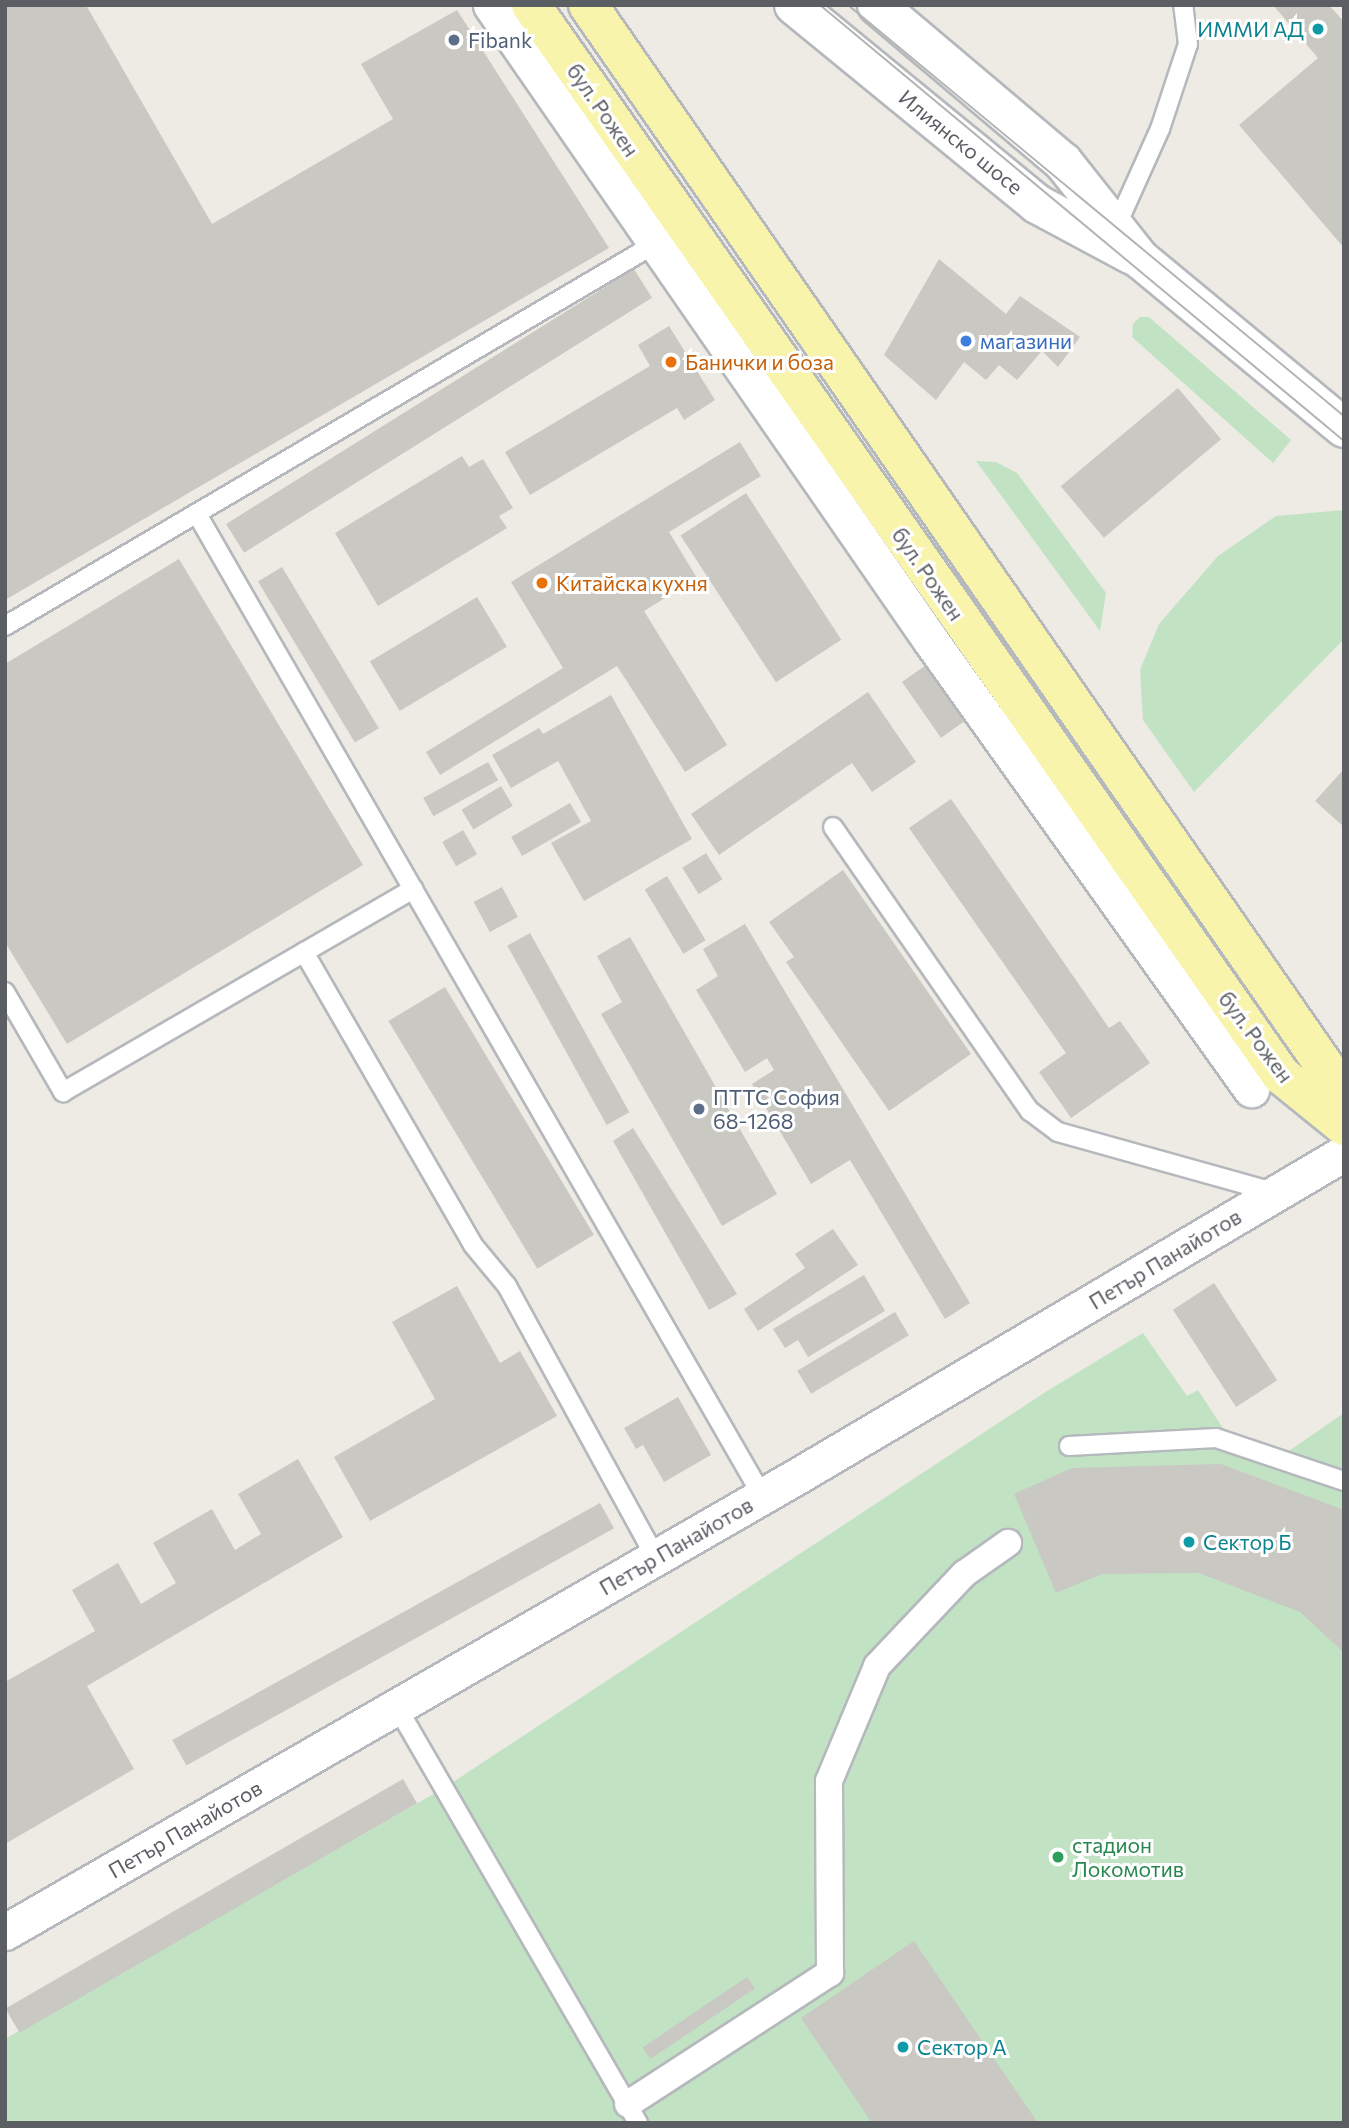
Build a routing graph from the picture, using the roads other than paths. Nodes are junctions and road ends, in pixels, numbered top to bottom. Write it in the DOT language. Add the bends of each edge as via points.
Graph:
graph roads {
  1 [pos="491,5"];
  2 [pos="531,5"];
  3 [pos="588,5"];
  4 [pos="794,5"];
  5 [pos="877,5"];
  6 [pos="1184,5"];
  7 [pos="724,202"];
  8 [pos="669,236"];
  9 [pos="1110,236"];
  10 [pos="1344,428"];
  11 [pos="197,514"];
  12 [pos="5,626"];
  13 [pos="832,827"];
  14 [pos="413,890"];
  15 [pos="304,952"];
  16 [pos="5,992"];
  17 [pos="1251,1090"];
  18 [pos="1344,1102"];
  19 [pos="1344,1126"];
  20 [pos="1344,1153"];
  21 [pos="1276,1193"];
  22 [pos="1069,1446"];
  23 [pos="1344,1481"];
  24 [pos="762,1497"];
  25 [pos="1007,1543"];
  26 [pos="656,1558"];
  27 [pos="397,1707"];
  28 [pos="5,1932"];
  29 [pos="633,2113"];
  1 -- 8 [label="street, бул. Рожен"];
  2 -- 8 [label="main road, бул. Рожен"];
  3 -- 7 [label="main road, бул. Рожен"];
  4 -- 9 [label="street, Илиянско шосе" via="1037,204"];
  5 -- 9 [label="street, Илиянско шосе" via="1063,162"];
  6 -- 9 [label="lane" via="1188,44 1160,130"];
  7 -- 8 [label="lane"];
  7 -- 18 [label="main road, бул. Рожен" via="1326,1068"];
  8 -- 11 [label="lane"];
  8 -- 17 [label="street, бул. Рожен"];
  8 -- 19 [label="main road, бул. Рожен" via="1281,1075"];
  9 -- 10 [label="street, Илиянско шосе"];
  11 -- 12 [label="lane"];
  11 -- 14 [label="lane"];
  13 -- 21 [label="lane" via="1030,1111 1058,1132"];
  14 -- 15 [label="lane"];
  14 -- 24 [label="lane"];
  15 -- 16 [label="lane" via="62,1092"];
  15 -- 26 [label="lane" via="473,1245 507,1286"];
  20 -- 21 [label="street, Петър Панайотов"];
  21 -- 24 [label="street, Петър Панайотов"];
  22 -- 23 [label="lane" via="1216,1438"];
  24 -- 26 [label="street, Петър Панайотов"];
  25 -- 29 [label="street" via="955,1583 877,1666 866,1691 829,1781 830,1973"];
  26 -- 27 [label="street, Петър Панайотов"];
  27 -- 28 [label="street, Петър Панайотов"];
  27 -- 29 [label="lane"];
}
